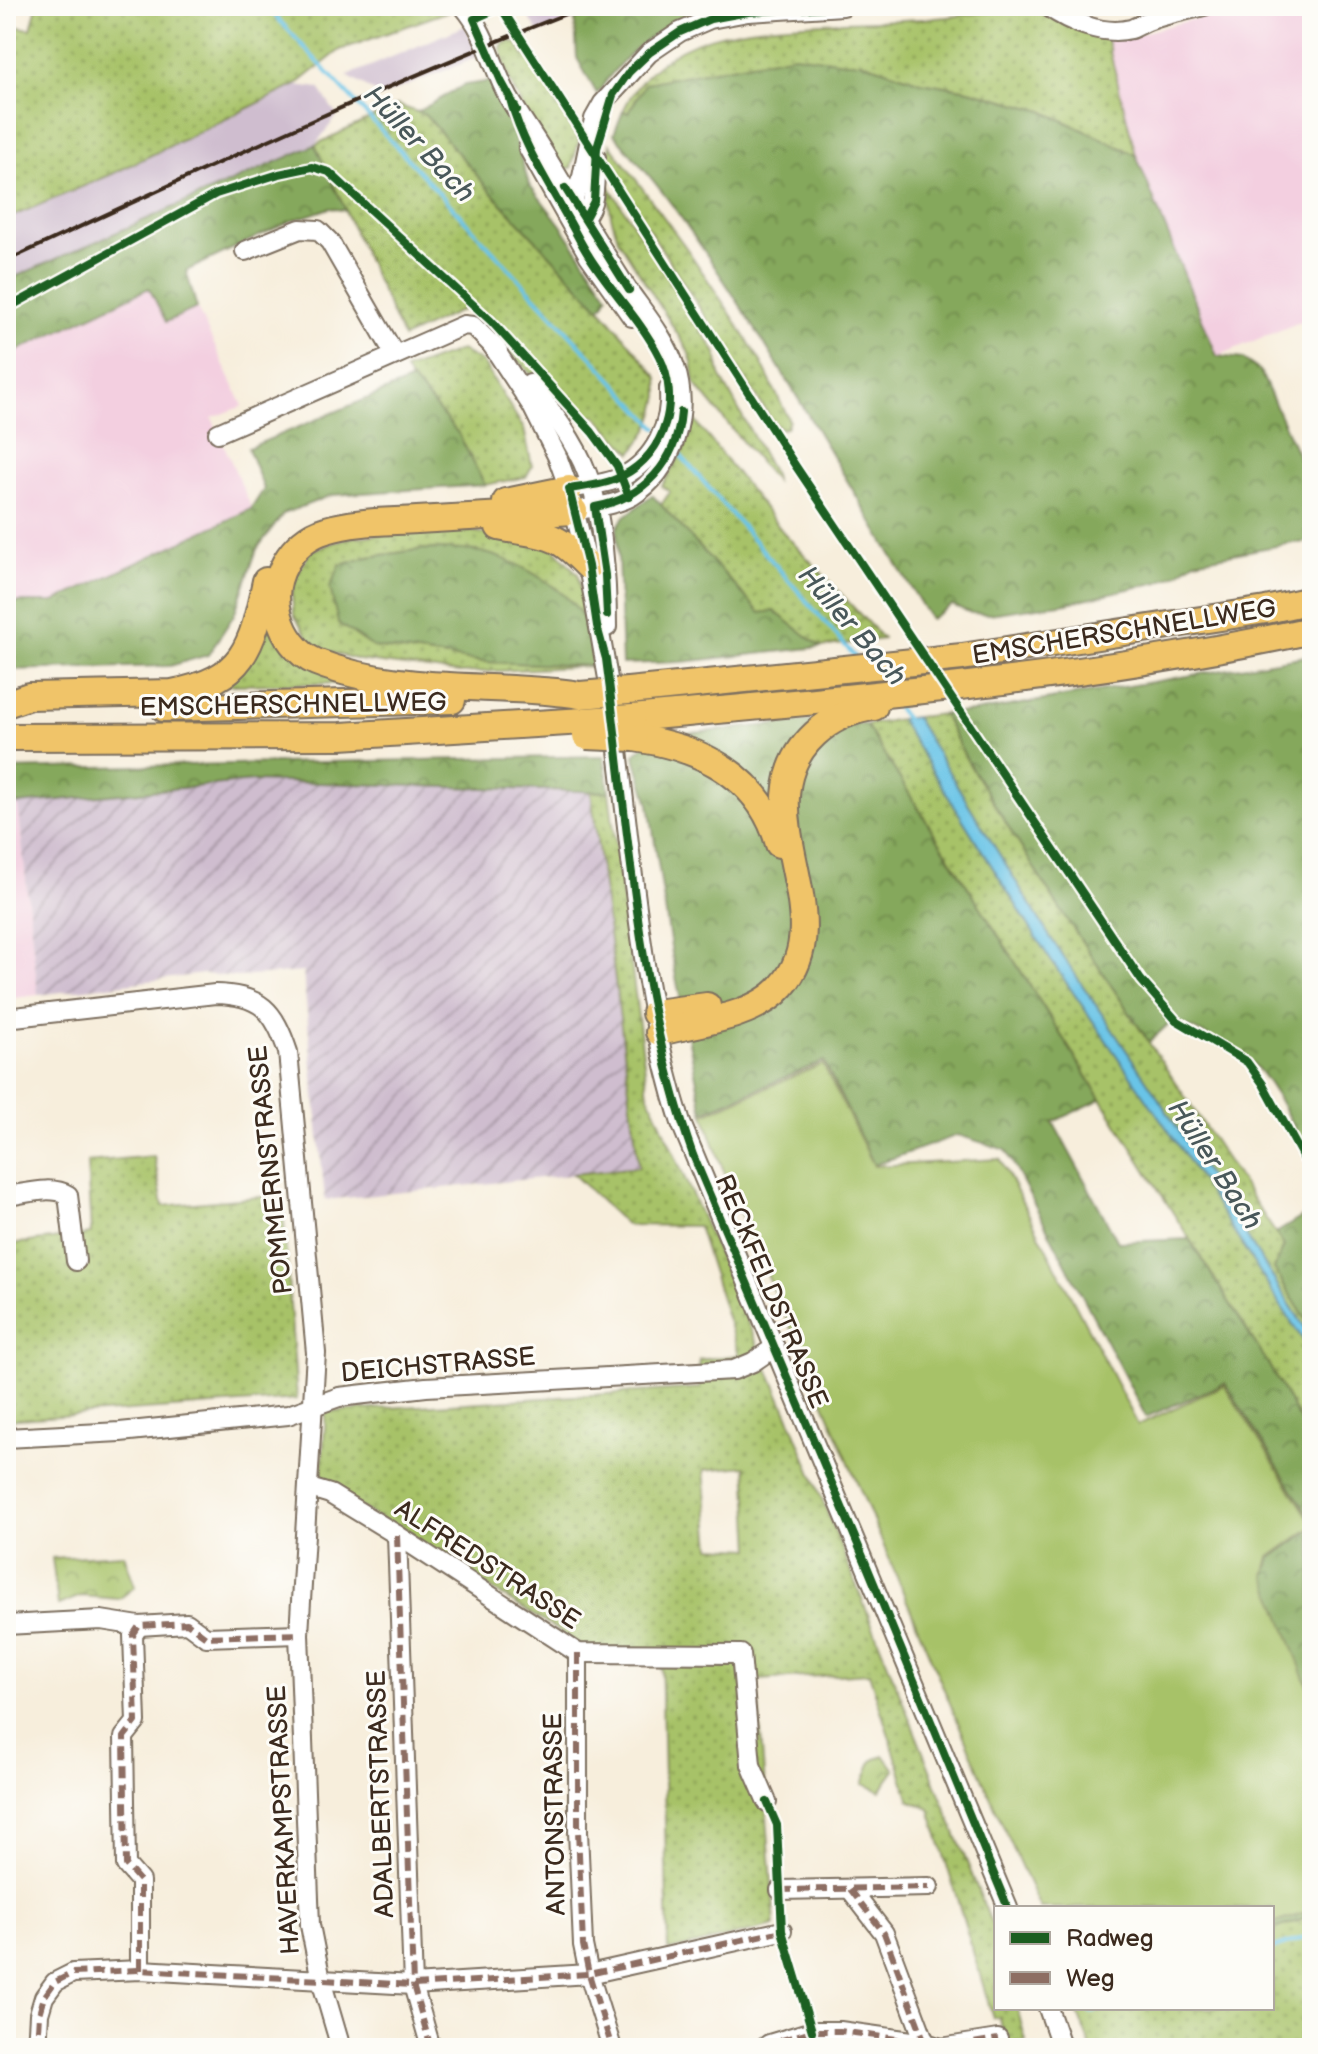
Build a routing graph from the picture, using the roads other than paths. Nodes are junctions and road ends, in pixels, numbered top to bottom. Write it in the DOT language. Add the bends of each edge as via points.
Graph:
graph roads {
  1 [pos="463,6"];
  2 [pos="843,6"];
  3 [pos="1047,6"];
  4 [pos="1070,6"];
  5 [pos="1204,6"];
  6 [pos="1149,20"];
  7 [pos="574,215"];
  8 [pos="245,251"];
  9 [pos="395,355"];
  10 [pos="218,433"];
  11 [pos="582,498"];
  12 [pos="452,518"];
  13 [pos="588,566"];
  14 [pos="1312,600"];
  15 [pos="1312,630"];
  16 [pos="606,659"];
  17 [pos="861,703"];
  18 [pos="6,707"];
  19 [pos="583,718"];
  20 [pos="633,728"];
  21 [pos="6,737"];
  22 [pos="6,1018"];
  23 [pos="657,1022"];
  24 [pos="6,1196"];
  25 [pos="76,1261"];
  26 [pos="775,1347"];
  27 [pos="314,1404"];
  28 [pos="6,1438"];
  29 [pos="310,1488"];
  30 [pos="397,1535"];
  31 [pos="6,1625"];
  32 [pos="139,1626"];
  33 [pos="299,1634"];
  34 [pos="578,1653"];
  35 [pos="767,1802"];
  36 [pos="929,1887"];
  37 [pos="850,1889"];
  38 [pos="780,1890"];
  39 [pos="1007,1906"];
  40 [pos="782,1931"];
  41 [pos="140,1970"];
  42 [pos="589,1974"];
  43 [pos="321,1980"];
  44 [pos="413,1985"];
  45 [pos="1049,2010"];
  46 [pos="998,2039"];
  47 [pos="926,2046"];
  48 [pos="37,2048"];
  49 [pos="341,2048"];
  50 [pos="431,2048"];
  51 [pos="612,2048"];
  52 [pos="764,2048"];
  53 [pos="1062,2048"];
  1 -- 7 [label="street" via="480,28 510,99"];
  2 -- 7 [label="street" via="748,12 695,24 649,53 594,119 589,168"];
  3 -- 6 [label="street" via="1101,29 1131,29"];
  4 -- 6 [label="street" via="1097,19"];
  5 -- 6 [label="street"];
  7 -- 11 [label="street" via="668,349 680,385 675,440 654,462 641,490 629,497"];
  8 -- 9 [label="street" via="300,229 318,230"];
  9 -- 10 [label="street, RECKFELDSTRASSE"];
  9 -- 11 [label="street, RECKFELDSTRASSE" via="464,325 473,326 492,345 532,406"];
  11 -- 12 [label="highway"];
  11 -- 13 [label="street, RECKFELDSTRASSE"];
  11 -- 16 [label="street, RECKFELDSTRASSE" via="605,575"];
  11 -- 18 [label="highway" via="349,515 314,525 288,541 275,559 250,646 217,678 172,693 29,696"];
  12 -- 13 [label="highway" via="560,540"];
  12 -- 19 [label="highway" via="346,526 306,539 282,567 277,609 282,628 312,660 346,672 432,685 536,688"];
  13 -- 16 [label="street, RECKFELDSTRASSE"];
  14 -- 19 [label="highway, EMSCHERSCHNELLWEG, bridge" via="962,657 628,691"];
  15 -- 17 [label="highway, EMSCHERSCHNELLWEG" via="1112,667 932,688 921,700"];
  16 -- 23 [label="street, RECKFELDSTRASSE"];
  17 -- 20 [label="highway"];
  17 -- 23 [label="highway" via="804,744 787,777 787,828 802,921 800,957 793,971 781,988 745,1010 721,1018"];
  18 -- 19 [label="highway, EMSCHERSCHNELLWEG" via="339,705"];
  19 -- 20 [label="highway, bridge"];
  19 -- 21 [label="highway, EMSCHERSCHNELLWEG" via="341,736"];
  20 -- 23 [label="highway" via="724,768 761,802 779,844 793,924 785,964 762,990"];
  22 -- 27 [label="street, POMMERNSTRASSE" via="215,994 253,999 269,1010 288,1052 316,1353"];
  23 -- 26 [label="street, RECKFELDSTRASSE" via="693,1155"];
  24 -- 25 [label="street" via="48,1191 68,1195"];
  26 -- 27 [label="street, DEICHSTRASSE" via="734,1370 436,1386"];
  26 -- 39 [label="street, RECKFELDSTRASSE"];
  27 -- 28 [label="street, DEICHSTRASSE" via="288,1415"];
  27 -- 29 [label="street, HAVERKAMPSTRASSE"];
  29 -- 30 [label="street, ALFREDSTRASSE" via="330,1494"];
  29 -- 33 [label="street, HAVERKAMPSTRASSE"];
  30 -- 34 [label="street, ALFREDSTRASSE"];
  30 -- 44 [label="street, ADALBERTSTRASSE"];
  31 -- 32 [label="street" via="101,1620"];
  32 -- 33 [label="street" via="187,1623 206,1637"];
  32 -- 41 [label="street" via="133,1635 136,1722 124,1737 126,1865 140,1881"];
  33 -- 43 [label="street, HAVERKAMPSTRASSE" via="310,1925"];
  34 -- 35 [label="street, ALFREDSTRASSE" via="741,1654 751,1765"];
  34 -- 42 [label="street, ANTONSTRASSE" via="578,1831"];
  36 -- 37 [label="street"];
  37 -- 38 [label="street"];
  37 -- 47 [label="street" via="884,1933"];
  40 -- 42 [label="street"];
  41 -- 43 [label="street"];
  41 -- 48 [label="street" via="73,1973 55,1982 44,1997"];
  42 -- 44 [label="street"];
  42 -- 51 [label="street, ANTONSTRASSE"];
  43 -- 44 [label="street"];
  43 -- 49 [label="street, HAVERKAMPSTRASSE"];
  44 -- 50 [label="street, ADALBERTSTRASSE"];
  45 -- 53 [label="street"];
  46 -- 47 [label="street"];
  47 -- 52 [label="street" via="812,2031"];
}
